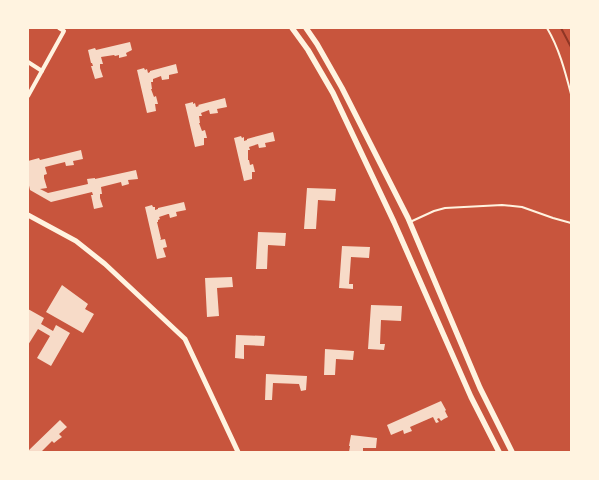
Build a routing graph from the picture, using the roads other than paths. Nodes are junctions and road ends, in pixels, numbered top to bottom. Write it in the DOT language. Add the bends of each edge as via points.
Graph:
graph roads {
  1 [pos="59,28"];
  2 [pos="292,28"];
  3 [pos="306,28"];
  4 [pos="547,28"];
  5 [pos="28,62"];
  6 [pos="42,71"];
  7 [pos="571,94"];
  8 [pos="28,96"];
  9 [pos="28,216"];
  10 [pos="410,223"];
  11 [pos="571,223"];
  12 [pos="238,452"];
  13 [pos="499,452"];
  14 [pos="512,452"];
  1 -- 6 [label="street" via="64,31"];
  2 -- 13 [label="main road" via="308,50 332,93 394,222 471,398"];
  3 -- 10 [label="main road" via="342,88"];
  4 -- 7 [label="lane"];
  5 -- 6 [label="street"];
  6 -- 8 [label="street"];
  9 -- 12 [label="street" via="76,241 105,264 185,338"];
  10 -- 11 [label="lane" via="434,210 502,205 522,207"];
  10 -- 14 [label="main road" via="480,388"];
}
